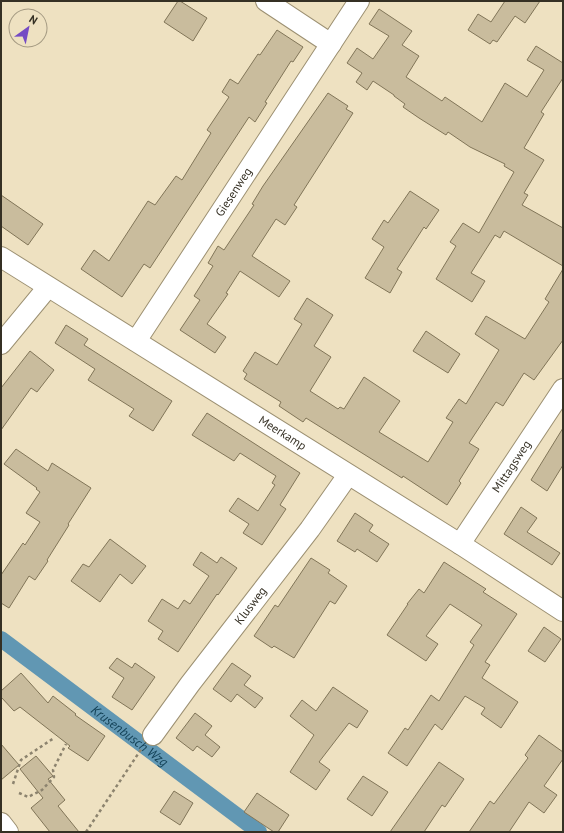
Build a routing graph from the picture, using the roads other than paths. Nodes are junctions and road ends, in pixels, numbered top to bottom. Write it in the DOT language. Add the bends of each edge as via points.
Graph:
graph roads {
  1 [pos="266,1"];
  2 [pos="359,1"];
  3 [pos="331,44"];
  4 [pos="1,257"];
  5 [pos="48,287"];
  6 [pos="136,341"];
  7 [pos="1,344"];
  8 [pos="563,389"];
  9 [pos="348,475"];
  10 [pos="460,544"];
  11 [pos="563,611"];
  12 [pos="153,735"];
  13 [pos="1,823"];
  14 [pos="8,832"];
  1 -- 3 [label="street"];
  2 -- 3 [label="street, Giesenweg"];
  3 -- 6 [label="street, Giesenweg"];
  4 -- 5 [label="street, Meerkamp"];
  5 -- 6 [label="street, Meerkamp"];
  5 -- 7 [label="street"];
  6 -- 9 [label="street, Meerkamp"];
  8 -- 10 [label="street, Mittagsweg"];
  9 -- 10 [label="street, Meerkamp"];
  9 -- 12 [label="street, Klusweg"];
  10 -- 11 [label="street, Meerkamp"];
  13 -- 14 [label="street"];
}
